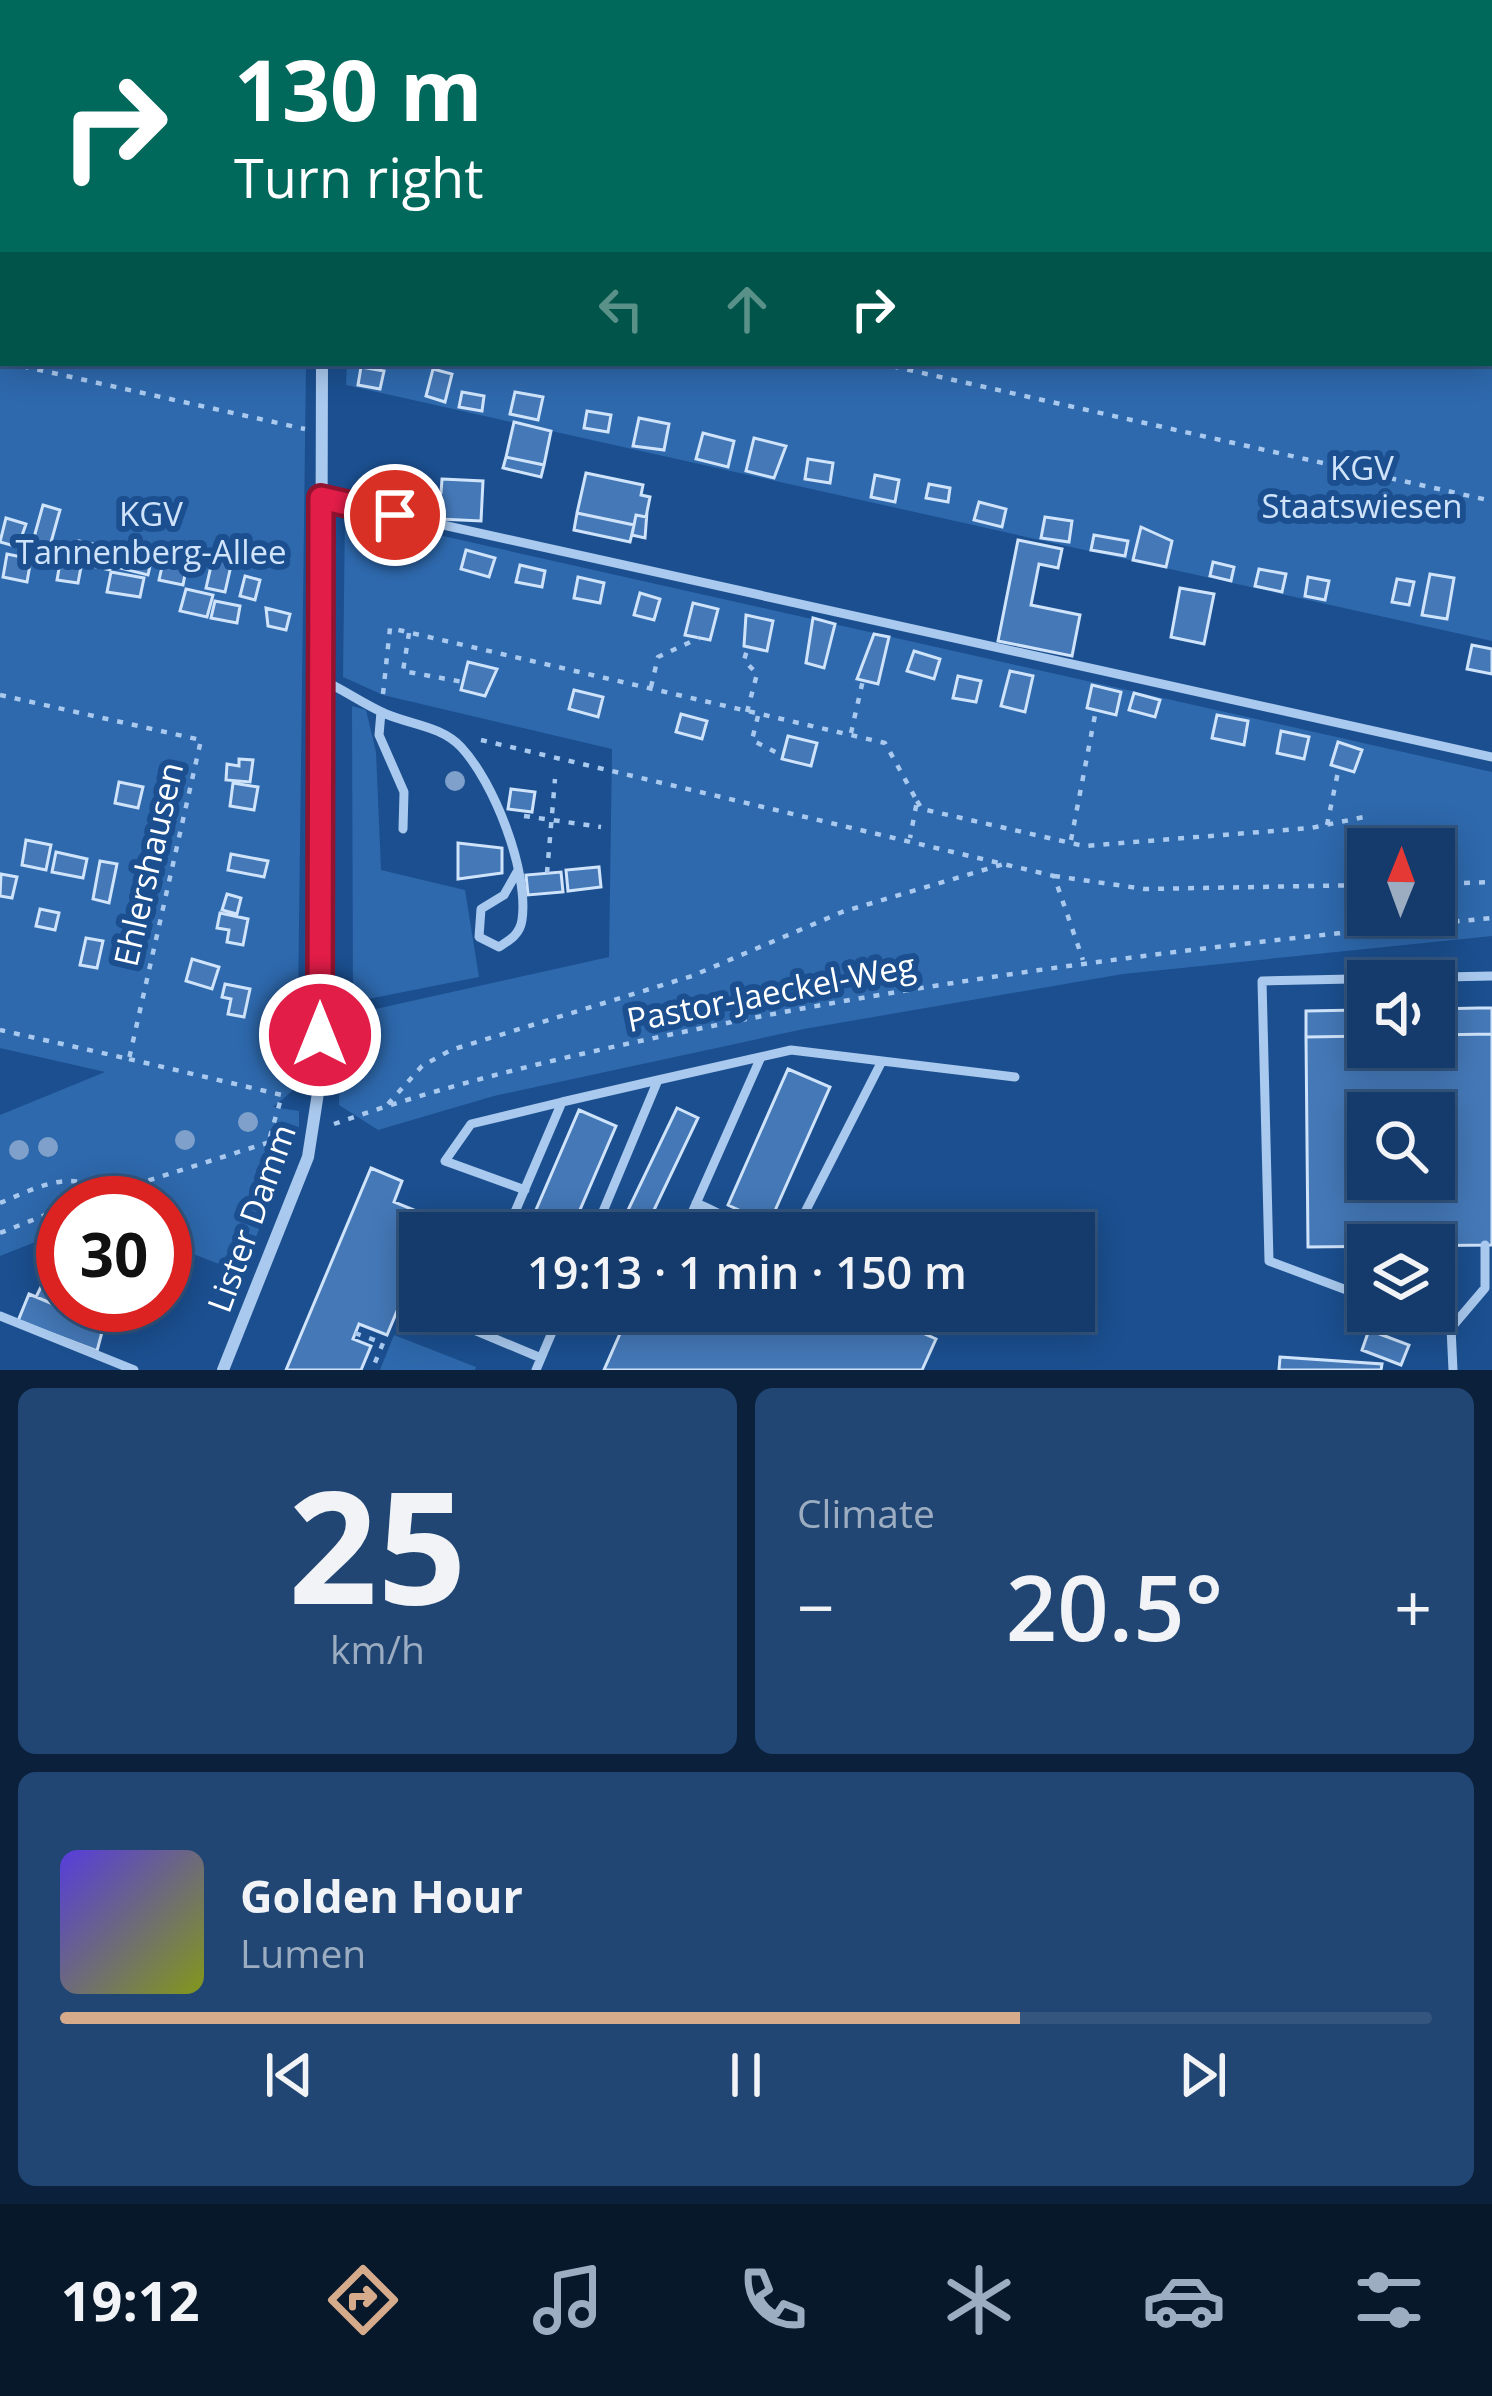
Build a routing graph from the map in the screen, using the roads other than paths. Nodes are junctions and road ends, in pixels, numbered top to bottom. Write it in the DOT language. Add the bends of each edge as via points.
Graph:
graph roads {
  1 [pos="322,366"];
  2 [pos="321,498"];
  3 [pos="320,679"];
  4 [pos="381,712"];
  5 [pos="1492,757"];
  6 [pos="404,829"];
  7 [pos="517,872"];
  8 [pos="1492,976"];
  9 [pos="761,1057"];
  10 [pos="882,1061"];
  11 [pos="1015,1077"];
  12 [pos="658,1080"];
  13 [pos="562,1102"];
  14 [pos="525,1190"];
  15 [pos="696,1203"];
  16 [pos="515,1212"];
  17 [pos="603,1212"];
  18 [pos="692,1212"];
  19 [pos="1485,1245"];
  20 [pos="1347,1290"];
  21 [pos="0,1316"];
  22 [pos="1455,1323"];
  23 [pos="479,1332"];
  24 [pos="553,1332"];
  25 [pos="1451,1332"];
  26 [pos="542,1358"];
  27 [pos="114,1366"];
  28 [pos="134,1370"];
  29 [pos="223,1370"];
  30 [pos="536,1370"];
  31 [pos="1453,1370"];
  1 -- 2 [label="street, Lister Damm"];
  2 -- 3 [label="street, Lister Damm"];
  2 -- 5 [label="lane"];
  3 -- 4 [label="lane"];
  3 -- 29 [label="street, Lister Damm" via="315,1130"];
  4 -- 6 [label="lane" via="379,734 404,792"];
  4 -- 7 [label="lane" via="439,730 463,749 509,831"];
  7 -- 7 [label="lane" via="504,896 482,909 479,937 499,947 522,920"];
  8 -- 20 [label="lane" via="1262,981 1268,1261"];
  9 -- 10 [label="lane" via="791,1050"];
  9 -- 12 [label="lane"];
  9 -- 15 [label="lane"];
  10 -- 11 [label="lane"];
  10 -- 15 [label="lane" via="804,1214 780,1230 756,1229"];
  12 -- 13 [label="lane"];
  12 -- 17 [label="lane"];
  13 -- 14 [label="lane"];
  13 -- 14 [label="lane" via="472,1124 445,1161"];
  14 -- 16 [label="lane"];
  15 -- 18 [label="lane"];
  19 -- 22 [label="lane" via="1485,1288"];
  21 -- 27 [label="lane"];
  23 -- 26 [label="lane"];
  24 -- 26 [label="lane"];
  25 -- 31 [label="lane"];
  26 -- 30 [label="lane"];
  27 -- 28 [label="lane"];
}
